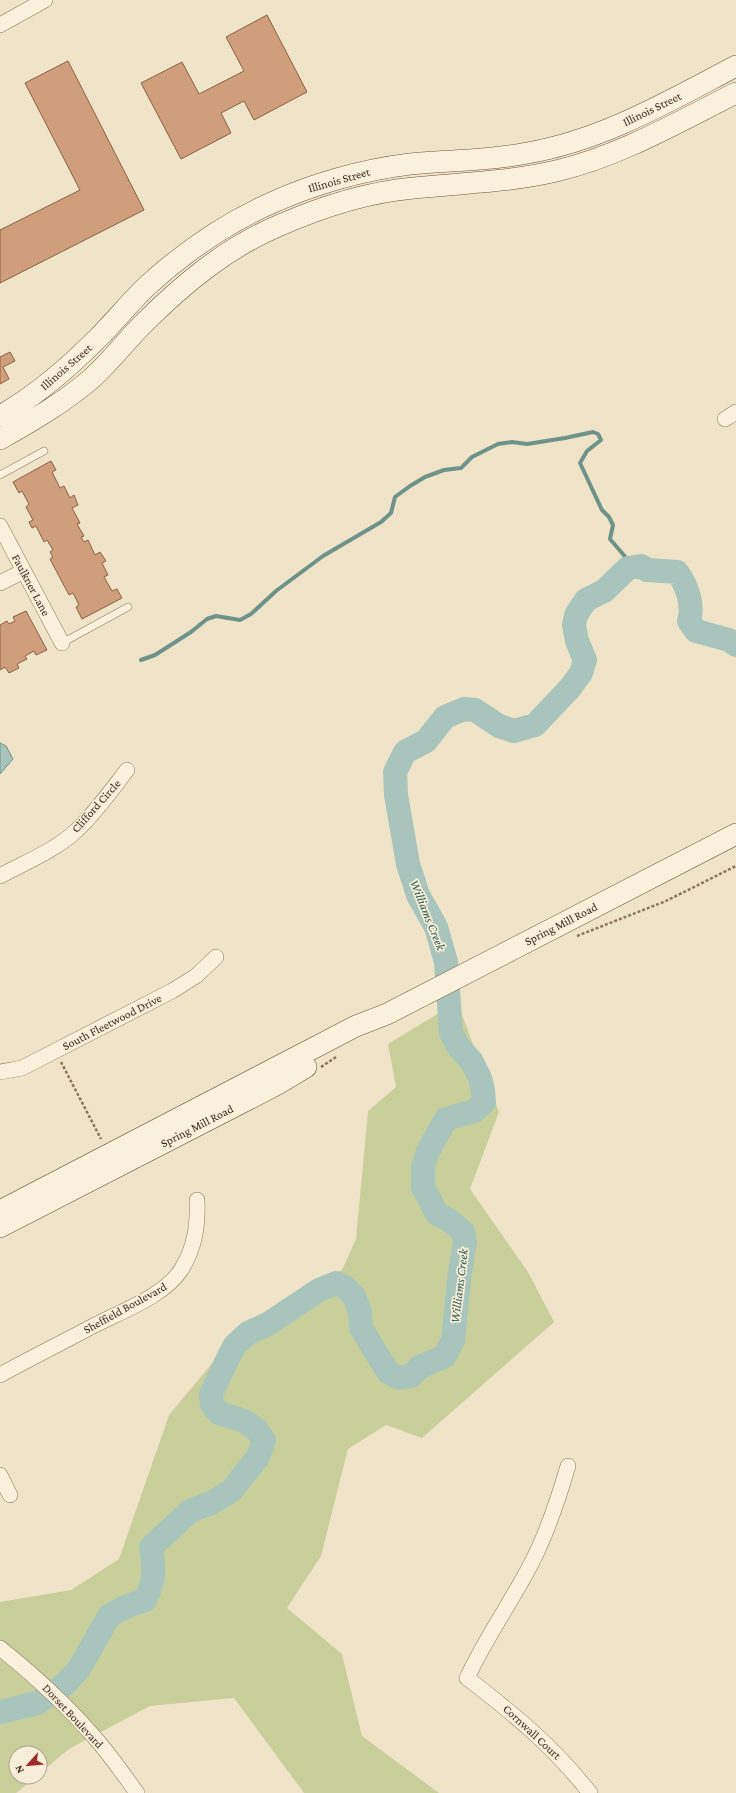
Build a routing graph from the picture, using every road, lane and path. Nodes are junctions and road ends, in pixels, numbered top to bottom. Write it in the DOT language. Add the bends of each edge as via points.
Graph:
graph roads {
  1 [pos="45,0"];
  2 [pos="0,26"];
  3 [pos="736,66"];
  4 [pos="736,92"];
  5 [pos="372,182"];
  6 [pos="0,416"];
  7 [pos="0,439"];
  8 [pos="44,451"];
  9 [pos="0,475"];
  10 [pos="0,526"];
  11 [pos="24,571"];
  12 [pos="0,583"];
  13 [pos="128,607"];
  14 [pos="62,643"];
  15 [pos="127,770"];
  16 [pos="736,836"];
  17 [pos="736,866"];
  18 [pos="0,876"];
  19 [pos="576,937"];
  20 [pos="216,957"];
  21 [pos="387,1014"];
  22 [pos="55,1051"];
  23 [pos="0,1072"];
  24 [pos="101,1140"];
  25 [pos="197,1200"];
  26 [pos="0,1211"];
  27 [pos="0,1227"];
  28 [pos="0,1375"];
  29 [pos="568,1466"];
  30 [pos="0,1475"];
  31 [pos="10,1495"];
  32 [pos="0,1648"];
  33 [pos="137,1793"];
  34 [pos="590,1793"];
  1 -- 2 [label="street"];
  3 -- 5 [label="street, Illinois Street" via="620,125 567,144 505,157 432,162"];
  4 -- 5 [label="street, Illinois Street" via="604,157 557,171 510,180 414,188"];
  5 -- 6 [label="street, Illinois Street" via="337,179 291,195 247,215 205,240 148,285 98,338 45,386"];
  5 -- 7 [label="street, Illinois Street" via="319,209 276,226 224,256 176,292 91,378 53,408"];
  8 -- 9 [label="lane"];
  10 -- 11 [label="street, Faulkner Lane"];
  11 -- 12 [label="street"];
  11 -- 14 [label="street, Faulkner Lane"];
  13 -- 14 [label="lane"];
  15 -- 18 [label="street, Clifford Circle" via="76,830 49,850"];
  16 -- 21 [label="street, Spring Mill Road"];
  17 -- 19 [label="path" via="659,904"];
  20 -- 22 [label="street, South Fleetwood Drive" via="196,976"];
  21 -- 26 [label="street, Spring Mill Road" via="356,1026"];
  21 -- 27 [label="street, Spring Mill Road" via="360,1035 276,1085"];
  22 -- 23 [label="street, South Fleetwood Drive" via="22,1068"];
  22 -- 24 [label="path"];
  25 -- 28 [label="street, Sheffield Boulevard" via="196,1232 190,1252 170,1283 145,1300"];
  29 -- 34 [label="street, Cornwall Court" via="541,1543 512,1598 480,1650 467,1678 534,1731"];
  30 -- 31 [label="street"];
  32 -- 33 [label="street, Dorset Boulevard" via="76,1717"];
}
